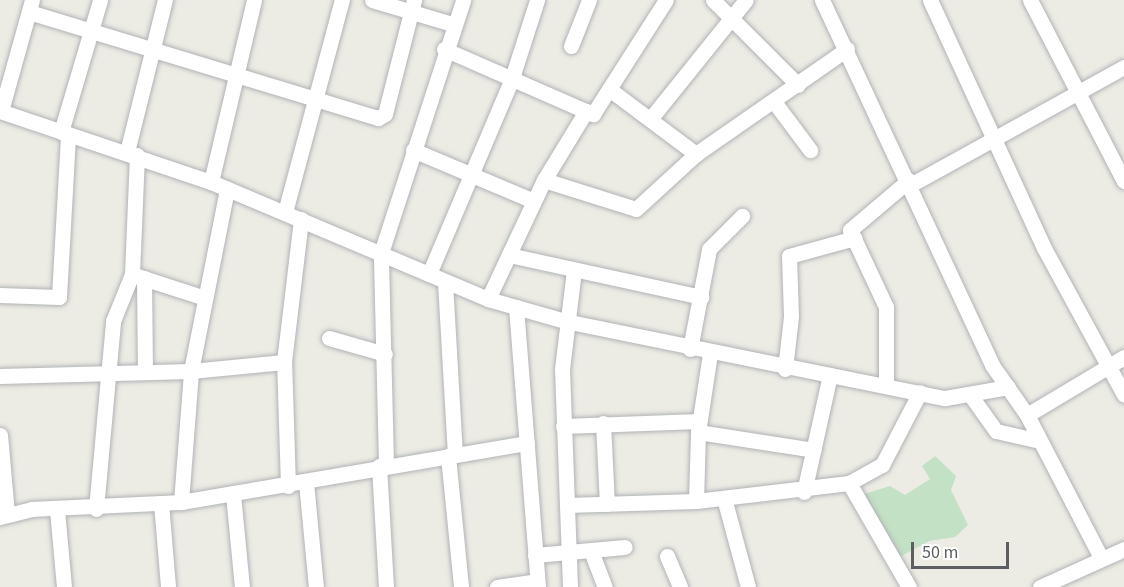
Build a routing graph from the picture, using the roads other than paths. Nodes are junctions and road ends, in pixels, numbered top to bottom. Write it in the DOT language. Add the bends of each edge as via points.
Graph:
graph roads {
  1 [pos="100,0"];
  2 [pos="165,0"];
  3 [pos="254,0"];
  4 [pos="342,0"];
  5 [pos="372,0"];
  6 [pos="463,0"];
  7 [pos="537,0"];
  8 [pos="589,0"];
  9 [pos="666,0"];
  10 [pos="713,0"];
  11 [pos="747,0"];
  12 [pos="822,0"];
  13 [pos="930,0"];
  14 [pos="1030,0"];
  15 [pos="31,6"];
  16 [pos="412,6"];
  17 [pos="730,15"];
  18 [pos="452,24"];
  19 [pos="91,31"];
  20 [pos="571,46"];
  21 [pos="444,49"];
  22 [pos="847,49"];
  23 [pos="152,50"];
  24 [pos="1124,67"];
  25 [pos="236,76"];
  26 [pos="512,78"];
  27 [pos="798,85"];
  28 [pos="609,89"];
  29 [pos="1079,92"];
  30 [pos="313,99"];
  31 [pos="775,103"];
  32 [pos="0,111"];
  33 [pos="586,111"];
  34 [pos="651,118"];
  35 [pos="64,133"];
  36 [pos="994,139"];
  37 [pos="413,150"];
  38 [pos="810,150"];
  39 [pos="132,153"];
  40 [pos="696,154"];
  41 [pos="471,175"];
  42 [pos="544,180"];
  43 [pos="1124,181"];
  44 [pos="211,182"];
  45 [pos="911,182"];
  46 [pos="227,189"];
  47 [pos="534,201"];
  48 [pos="285,212"];
  49 [pos="742,216"];
  50 [pos="301,219"];
  51 [pos="855,238"];
  52 [pos="381,253"];
  53 [pos="509,255"];
  54 [pos="574,270"];
  55 [pos="429,274"];
  56 [pos="138,276"];
  57 [pos="445,282"];
  58 [pos="0,295"];
  59 [pos="701,297"];
  60 [pos="205,298"];
  61 [pos="488,299"];
  62 [pos="516,307"];
  63 [pos="565,321"];
  64 [pos="330,338"];
  65 [pos="690,349"];
  66 [pos="385,354"];
  67 [pos="710,354"];
  68 [pos="1124,357"];
  69 [pos="284,362"];
  70 [pos="1109,366"];
  71 [pos="785,369"];
  72 [pos="145,371"];
  73 [pos="190,371"];
  74 [pos="108,373"];
  75 [pos="830,375"];
  76 [pos="0,376"];
  77 [pos="886,384"];
  78 [pos="1008,387"];
  79 [pos="920,392"];
  80 [pos="1124,395"];
  81 [pos="971,396"];
  82 [pos="1026,415"];
  83 [pos="603,423"];
  84 [pos="563,426"];
  85 [pos="698,426"];
  86 [pos="0,435"];
  87 [pos="1040,441"];
  88 [pos="527,443"];
  89 [pos="814,450"];
  90 [pos="452,455"];
  91 [pos="382,465"];
  92 [pos="306,482"];
  93 [pos="849,483"];
  94 [pos="288,486"];
  95 [pos="2,491"];
  96 [pos="804,492"];
  97 [pos="232,494"];
  98 [pos="724,498"];
  99 [pos="696,501"];
  100 [pos="181,502"];
  101 [pos="161,503"];
  102 [pos="607,504"];
  103 [pos="567,505"];
  104 [pos="96,509"];
  105 [pos="57,510"];
  106 [pos="3,515"];
  107 [pos="626,547"];
  108 [pos="1124,549"];
  109 [pos="591,551"];
  110 [pos="570,552"];
  111 [pos="535,555"];
  112 [pos="667,556"];
  113 [pos="1100,556"];
  114 [pos="537,584"];
  115 [pos="64,587"];
  116 [pos="168,587"];
  117 [pos="242,587"];
  118 [pos="316,587"];
  119 [pos="386,587"];
  120 [pos="461,587"];
  121 [pos="497,587"];
  122 [pos="570,587"];
  123 [pos="605,587"];
  124 [pos="680,587"];
  125 [pos="748,587"];
  126 [pos="909,587"];
  127 [pos="1040,587"];
  1 -- 19 [label="street"];
  2 -- 23 [label="street"];
  3 -- 25 [label="street"];
  4 -- 30 [label="street"];
  5 -- 16 [label="street"];
  6 -- 18 [label="street"];
  7 -- 26 [label="street"];
  8 -- 20 [label="street"];
  9 -- 28 [label="street"];
  10 -- 17 [label="street"];
  11 -- 17 [label="street"];
  12 -- 22 [label="street"];
  13 -- 36 [label="street"];
  14 -- 29 [label="street"];
  15 -- 19 [label="street"];
  15 -- 32 [label="street"];
  16 -- 18 [label="street"];
  16 -- 30 [label="street" via="382,118"];
  17 -- 27 [label="street"];
  17 -- 34 [label="street"];
  18 -- 21 [label="street"];
  19 -- 23 [label="street"];
  19 -- 35 [label="street"];
  21 -- 26 [label="street"];
  21 -- 37 [label="street"];
  22 -- 27 [label="street"];
  22 -- 45 [label="street"];
  23 -- 25 [label="street"];
  23 -- 39 [label="street"];
  24 -- 29 [label="street"];
  25 -- 30 [label="street"];
  25 -- 44 [label="street"];
  26 -- 33 [label="street"];
  26 -- 41 [label="street"];
  27 -- 31 [label="street"];
  28 -- 33 [label="street" via="593,114"];
  28 -- 34 [label="street"];
  29 -- 36 [label="street"];
  29 -- 43 [label="street"];
  30 -- 48 [label="street"];
  31 -- 38 [label="street"];
  31 -- 40 [label="street"];
  32 -- 35 [label="street"];
  33 -- 42 [label="street"];
  34 -- 40 [label="street"];
  35 -- 39 [label="street"];
  35 -- 58 [label="street" via="59,297"];
  36 -- 45 [label="street"];
  36 -- 70 [label="street" via="1044,249"];
  37 -- 41 [label="street"];
  37 -- 52 [label="street"];
  39 -- 44 [label="street"];
  39 -- 56 [label="street"];
  40 -- 42 [label="street" via="636,209"];
  41 -- 47 [label="street"];
  41 -- 55 [label="street"];
  42 -- 47 [label="street"];
  44 -- 46 [label="street"];
  45 -- 51 [label="street" via="853,223"];
  45 -- 78 [label="street" via="992,365"];
  46 -- 48 [label="street"];
  46 -- 60 [label="street"];
  47 -- 53 [label="street"];
  48 -- 50 [label="street"];
  49 -- 59 [label="street" via="709,249"];
  50 -- 52 [label="street"];
  50 -- 69 [label="street"];
  51 -- 71 [label="street" via="789,256 791,316"];
  51 -- 77 [label="street" via="886,306"];
  52 -- 55 [label="street"];
  52 -- 66 [label="street"];
  53 -- 54 [label="street"];
  53 -- 61 [label="street"];
  54 -- 59 [label="street"];
  54 -- 63 [label="street"];
  55 -- 57 [label="street"];
  56 -- 60 [label="street"];
  56 -- 72 [label="street"];
  56 -- 74 [label="street" via="113,321"];
  57 -- 61 [label="street"];
  57 -- 90 [label="street"];
  59 -- 65 [label="street"];
  60 -- 73 [label="street"];
  61 -- 62 [label="street"];
  62 -- 63 [label="street"];
  62 -- 88 [label="street"];
  63 -- 65 [label="street"];
  63 -- 84 [label="street"];
  64 -- 66 [label="street"];
  65 -- 67 [label="street"];
  66 -- 91 [label="street"];
  67 -- 71 [label="street"];
  67 -- 85 [label="street"];
  68 -- 70 [label="street"];
  69 -- 73 [label="street"];
  69 -- 94 [label="street"];
  70 -- 80 [label="street"];
  70 -- 82 [label="street"];
  71 -- 75 [label="street"];
  72 -- 73 [label="street"];
  72 -- 74 [label="street"];
  73 -- 100 [label="street"];
  74 -- 76 [label="street"];
  74 -- 104 [label="street"];
  75 -- 77 [label="street"];
  75 -- 89 [label="street"];
  77 -- 79 [label="street"];
  78 -- 81 [label="street"];
  78 -- 82 [label="street"];
  79 -- 81 [label="street"];
  79 -- 93 [label="street" via="882,465"];
  81 -- 87 [label="street" via="996,431"];
  82 -- 87 [label="street"];
  83 -- 84 [label="street"];
  83 -- 85 [label="street"];
  83 -- 102 [label="street"];
  84 -- 103 [label="street"];
  85 -- 89 [label="street"];
  85 -- 99 [label="street"];
  86 -- 95 [label="street"];
  87 -- 113 [label="street"];
  88 -- 90 [label="street"];
  88 -- 111 [label="street"];
  89 -- 96 [label="street"];
  90 -- 91 [label="street"];
  90 -- 120 [label="street"];
  91 -- 92 [label="street"];
  91 -- 119 [label="street"];
  92 -- 94 [label="street"];
  92 -- 118 [label="street"];
  93 -- 96 [label="street"];
  93 -- 126 [label="street"];
  94 -- 97 [label="street"];
  95 -- 106 [label="street"];
  96 -- 98 [label="street"];
  97 -- 100 [label="street"];
  97 -- 117 [label="street"];
  98 -- 99 [label="street"];
  98 -- 125 [label="street"];
  99 -- 102 [label="street"];
  100 -- 101 [label="street"];
  101 -- 104 [label="street"];
  101 -- 116 [label="street"];
  102 -- 103 [label="street"];
  103 -- 110 [label="street"];
  104 -- 105 [label="street"];
  105 -- 106 [label="street"];
  105 -- 115 [label="street"];
  107 -- 109 [label="street"];
  108 -- 113 [label="street"];
  109 -- 110 [label="street"];
  109 -- 123 [label="street"];
  110 -- 111 [label="street"];
  110 -- 122 [label="street"];
  111 -- 114 [label="street"];
  112 -- 124 [label="street"];
  113 -- 127 [label="street"];
  114 -- 121 [label="street"];
}
